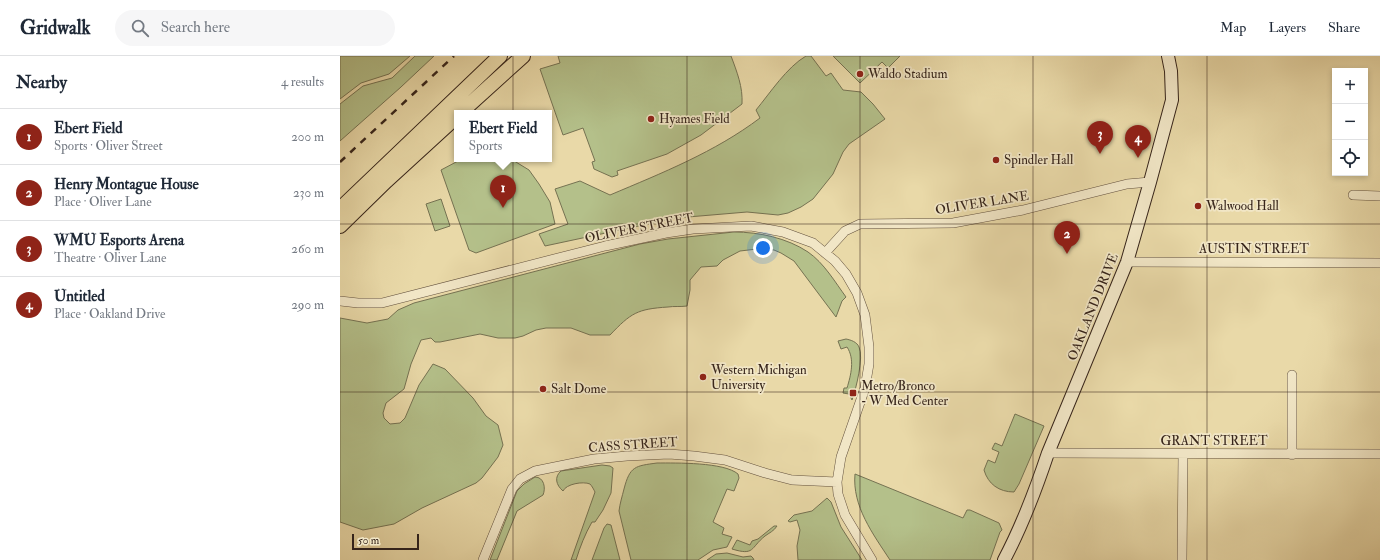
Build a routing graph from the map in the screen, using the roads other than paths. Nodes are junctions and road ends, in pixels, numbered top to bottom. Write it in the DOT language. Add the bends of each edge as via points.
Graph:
graph roads {
  1 [pos="500,56"];
  2 [pos="523,56"];
  3 [pos="1168,56"];
  4 [pos="463,110"];
  5 [pos="454,119"];
  6 [pos="1150,182"];
  7 [pos="1353,195"];
  8 [pos="1380,196"];
  9 [pos="340,209"];
  10 [pos="340,226"];
  11 [pos="825,253"];
  12 [pos="1127,262"];
  13 [pos="1380,263"];
  14 [pos="340,301"];
  15 [pos="1292,375"];
  16 [pos="1048,453"];
  17 [pos="1183,454"];
  18 [pos="1380,454"];
  19 [pos="1292,455"];
  20 [pos="836,482"];
  21 [pos="483,560"];
  22 [pos="872,560"];
  23 [pos="1004,560"];
  24 [pos="1182,560"];
  1 -- 9 [label="main road"];
  2 -- 4 [label="main road"];
  3 -- 6 [label="main road, OAKLAND DRIVE" via="1172,100"];
  5 -- 10 [label="main road"];
  6 -- 11 [label="street, OLIVER LANE" via="1127,184 1023,210 953,223 860,224 845,231"];
  6 -- 12 [label="main road, OAKLAND DRIVE"];
  7 -- 8 [label="street"];
  11 -- 14 [label="street, OLIVER STREET" via="813,243 767,228 751,226 693,229 605,246 382,303 358,304"];
  11 -- 20 [label="street, OLIVER STREET" via="846,274 857,293 865,315 869,347 865,388 840,457"];
  12 -- 13 [label="street, AUSTIN STREET"];
  12 -- 16 [label="main road, OAKLAND DRIVE"];
  15 -- 19 [label="street"];
  16 -- 17 [label="street, GRANT STREET"];
  16 -- 23 [label="main road, OAKLAND DRIVE" via="1036,488"];
  17 -- 19 [label="street, GRANT STREET"];
  17 -- 24 [label="street"];
  18 -- 19 [label="street, GRANT STREET"];
  20 -- 21 [label="street, CASS STREET" via="792,480 725,460 680,454 594,459 535,471 524,476 512,489"];
  20 -- 22 [label="street, OLIVER STREET" via="845,516"];
}
